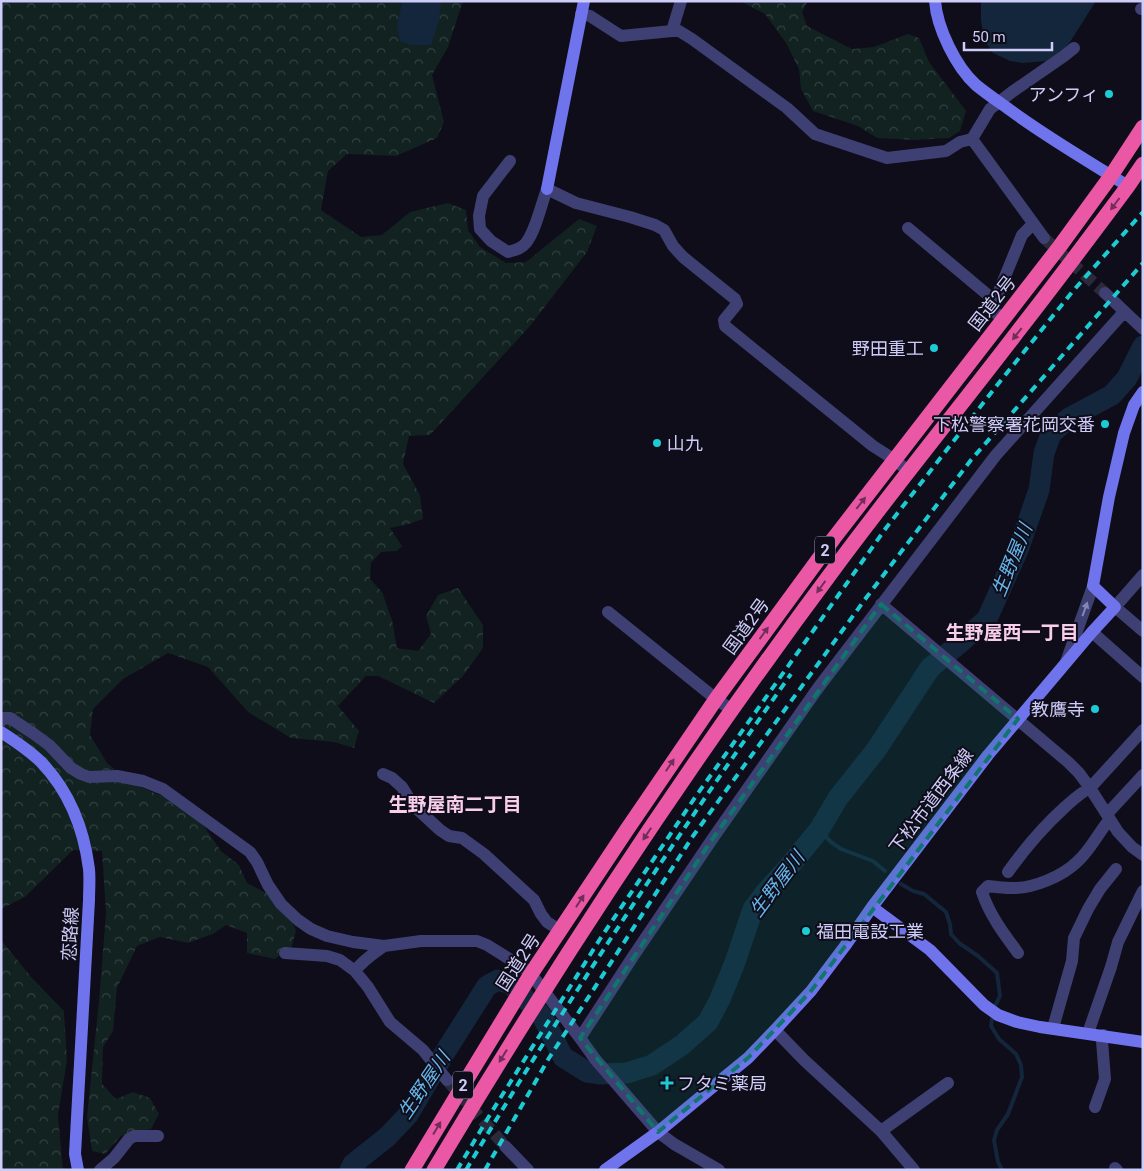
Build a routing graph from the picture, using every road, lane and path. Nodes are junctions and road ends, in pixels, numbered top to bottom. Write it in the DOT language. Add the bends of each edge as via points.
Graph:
graph roads {
  1 [pos="584,1"];
  2 [pos="681,1"];
  3 [pos="935,1"];
  4 [pos="582,14"];
  5 [pos="672,31"];
  6 [pos="1074,48"];
  7 [pos="999,102"];
  8 [pos="1143,127"];
  9 [pos="972,139"];
  10 [pos="510,161"];
  11 [pos="1143,164"];
  12 [pos="1111,176"];
  13 [pos="1128,186"];
  14 [pos="547,189"];
  15 [pos="1033,224"];
  16 [pos="908,228"];
  17 [pos="1044,238"];
  18 [pos="1105,293"];
  19 [pos="995,301"];
  20 [pos="1124,312"];
  21 [pos="1003,319"];
  22 [pos="1142,328"];
  23 [pos="1143,392"];
  24 [pos="895,460"];
  25 [pos="909,472"];
  26 [pos="1143,575"];
  27 [pos="1093,586"];
  28 [pos="881,604"];
  29 [pos="1115,607"];
  30 [pos="608,612"];
  31 [pos="1143,631"];
  32 [pos="1092,632"];
  33 [pos="1066,664"];
  34 [pos="1143,677"];
  35 [pos="716,699"];
  36 [pos="732,710"];
  37 [pos="1018,719"];
  38 [pos="1,721"];
  39 [pos="1143,730"];
  40 [pos="1,732"];
  41 [pos="383,774"];
  42 [pos="1143,775"];
  43 [pos="1090,788"];
  44 [pos="1109,817"];
  45 [pos="1143,855"];
  46 [pos="1116,869"];
  47 [pos="1008,872"];
  48 [pos="1143,891"];
  49 [pos="872,907"];
  50 [pos="560,931"];
  51 [pos="384,946"];
  52 [pos="286,953"];
  53 [pos="1018,953"];
  54 [pos="355,971"];
  55 [pos="528,980"];
  56 [pos="542,995"];
  57 [pos="1053,1028"];
  58 [pos="775,1030"];
  59 [pos="1088,1033"];
  60 [pos="1103,1036"];
  61 [pos="580,1038"];
  62 [pos="1143,1042"];
  63 [pos="440,1071"];
  64 [pos="948,1083"];
  65 [pos="1095,1107"];
  66 [pos="881,1131"];
  67 [pos="658,1132"];
  68 [pos="158,1136"];
  69 [pos="505,1146"];
  70 [pos="78,1170"];
  71 [pos="100,1170"];
  72 [pos="412,1170"];
  73 [pos="434,1170"];
  74 [pos="528,1170"];
  75 [pos="605,1170"];
  76 [pos="719,1170"];
  77 [pos="914,1170"];
  1 -- 4 [label="street"];
  2 -- 5 [label="street"];
  3 -- 7 [label="street" via="944,37 957,62 975,84"];
  4 -- 5 [label="street" via="621,36"];
  4 -- 14 [label="street"];
  5 -- 9 [label="street" via="679,31 692,39 787,108 814,134 887,158 946,151"];
  6 -- 7 [label="street"];
  7 -- 9 [label="street" via="990,109"];
  7 -- 12 [label="street"];
  8 -- 12 [label="highway, 国道2号 / 2"];
  9 -- 15 [label="street"];
  10 -- 14 [label="street" via="483,196 480,229 491,241 508,252 525,244"];
  11 -- 13 [label="highway, 2"];
  12 -- 13 [label="street"];
  12 -- 21 [label="highway, 国道2号 / 2"];
  13 -- 25 [label="highway, 2, one-way"];
  14 -- 24 [label="street" via="576,203 664,230 683,257 735,298 737,304 724,320 725,326 873,446"];
  15 -- 17 [label="street"];
  15 -- 19 [label="street" via="1022,235"];
  16 -- 19 [label="street"];
  18 -- 20 [label="street"];
  19 -- 21 [label="street" via="992,310"];
  20 -- 22 [label="street"];
  20 -- 28 [label="street" via="996,455"];
  21 -- 24 [label="highway, 国道2号 / 2"];
  23 -- 27 [label="street" via="1134,405 1124,433"];
  24 -- 25 [label="street"];
  35 -- 24 [label="highway, 国道2号 / 2, one-way"];
  25 -- 36 [label="highway, 2, one-way" via="837,564"];
  26 -- 29 [label="street"];
  27 -- 29 [label="street"];
  33 -- 27 [label="street, one-way"];
  28 -- 37 [label="street"];
  28 -- 61 [label="street" via="713,838"];
  29 -- 31 [label="street"];
  29 -- 32 [label="street, 下松市道西条線"];
  30 -- 35 [label="street"];
  32 -- 33 [label="street, 下松市道西条線"];
  32 -- 34 [label="street"];
  33 -- 37 [label="street, 下松市道西条線"];
  35 -- 36 [label="street"];
  50 -- 35 [label="highway, 国道2号 / 2, one-way"];
  36 -- 56 [label="highway, 2, one-way" via="640,843"];
  37 -- 43 [label="street" via="1068,762"];
  37 -- 49 [label="street, 下松市道西条線"];
  38 -- 51 [label="street" via="10,718 81,774 89,777 117,776 163,789 250,852 281,904 298,920 327,936"];
  39 -- 43 [label="street"];
  40 -- 70 [label="street, 恋路線" via="41,762 69,801 83,838 89,870 75,1154"];
  41 -- 50 [label="street" via="402,787 413,805 440,830 449,836 462,838 484,854 534,900 541,914"];
  42 -- 44 [label="street"];
  43 -- 44 [label="street"];
  43 -- 47 [label="street" via="1048,822"];
  44 -- 45 [label="street" via="1118,832"];
  44 -- 53 [label="street" via="1070,869 1034,886 1013,889 988,886 982,892"];
  46 -- 57 [label="street" via="1100,889 1074,938 1072,961"];
  48 -- 59 [label="street" via="1118,942"];
  49 -- 57 [label="street" via="930,950 984,1006 1016,1022"];
  49 -- 58 [label="street, 下松市道西条線" via="810,991"];
  50 -- 55 [label="highway, 国道2号 / 2"];
  51 -- 54 [label="street"];
  51 -- 55 [label="street" via="421,941 477,941 487,945"];
  52 -- 54 [label="street" via="327,956 340,960"];
  54 -- 63 [label="street" via="390,1022 423,1050"];
  55 -- 56 [label="street"];
  72 -- 55 [label="highway, 国道2号 / 2, one-way"];
  56 -- 61 [label="street"];
  56 -- 73 [label="highway, 2, one-way"];
  57 -- 59 [label="street"];
  58 -- 66 [label="street"];
  58 -- 67 [label="street, 下松市道西条線" via="748,1058"];
  59 -- 60 [label="street"];
  60 -- 62 [label="street"];
  60 -- 65 [label="street" via="1104,1079"];
  61 -- 67 [label="street"];
  64 -- 66 [label="street"];
  66 -- 77 [label="street"];
  67 -- 75 [label="street, 下松市道西条線"];
  67 -- 76 [label="street"];
  68 -- 71 [label="street" via="134,1136"];
  69 -- 74 [label="street"];
}
